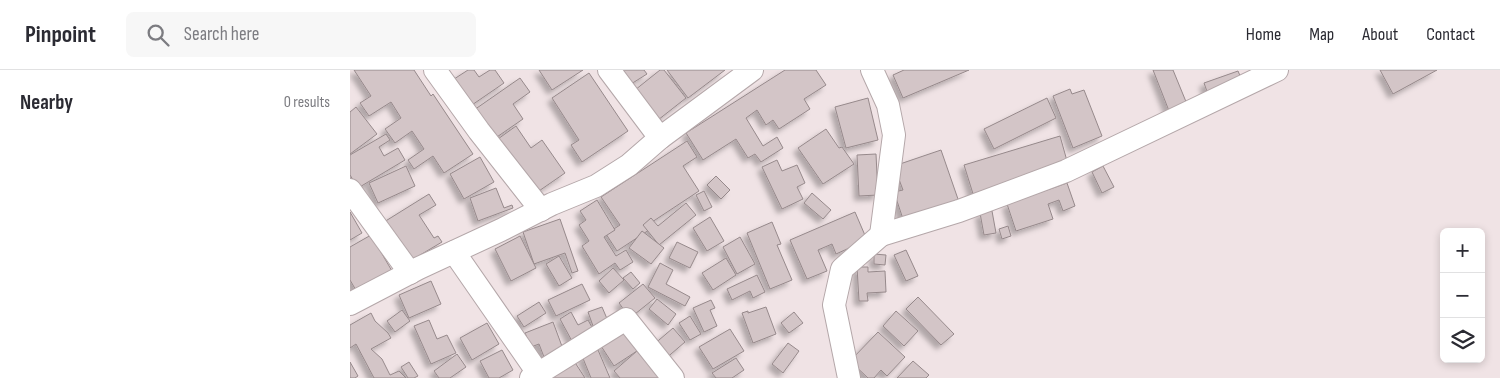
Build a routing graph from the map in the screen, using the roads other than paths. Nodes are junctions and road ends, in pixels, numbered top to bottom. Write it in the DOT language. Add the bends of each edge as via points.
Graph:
graph roads {
  1 [pos="435,70"];
  2 [pos="609,70"];
  3 [pos="752,70"];
  4 [pos="872,70"];
  5 [pos="1277,70"];
  6 [pos="660,138"];
  7 [pos="350,190"];
  8 [pos="541,210"];
  9 [pos="881,235"];
  10 [pos="454,252"];
  11 [pos="410,273"];
  12 [pos="350,304"];
  13 [pos="534,376"];
  14 [pos="673,378"];
  15 [pos="849,378"];
  1 -- 8 [label="street"];
  2 -- 6 [label="street"];
  3 -- 6 [label="street"];
  4 -- 9 [label="street" via="888,105 894,135"];
  5 -- 9 [label="street" via="1066,171 959,211"];
  6 -- 8 [label="street" via="629,165 596,186"];
  7 -- 11 [label="street"];
  8 -- 10 [label="street"];
  9 -- 15 [label="street" via="842,269 834,305"];
  10 -- 11 [label="street"];
  10 -- 13 [label="street"];
  11 -- 12 [label="street"];
  13 -- 14 [label="street" via="626,320"];
}
